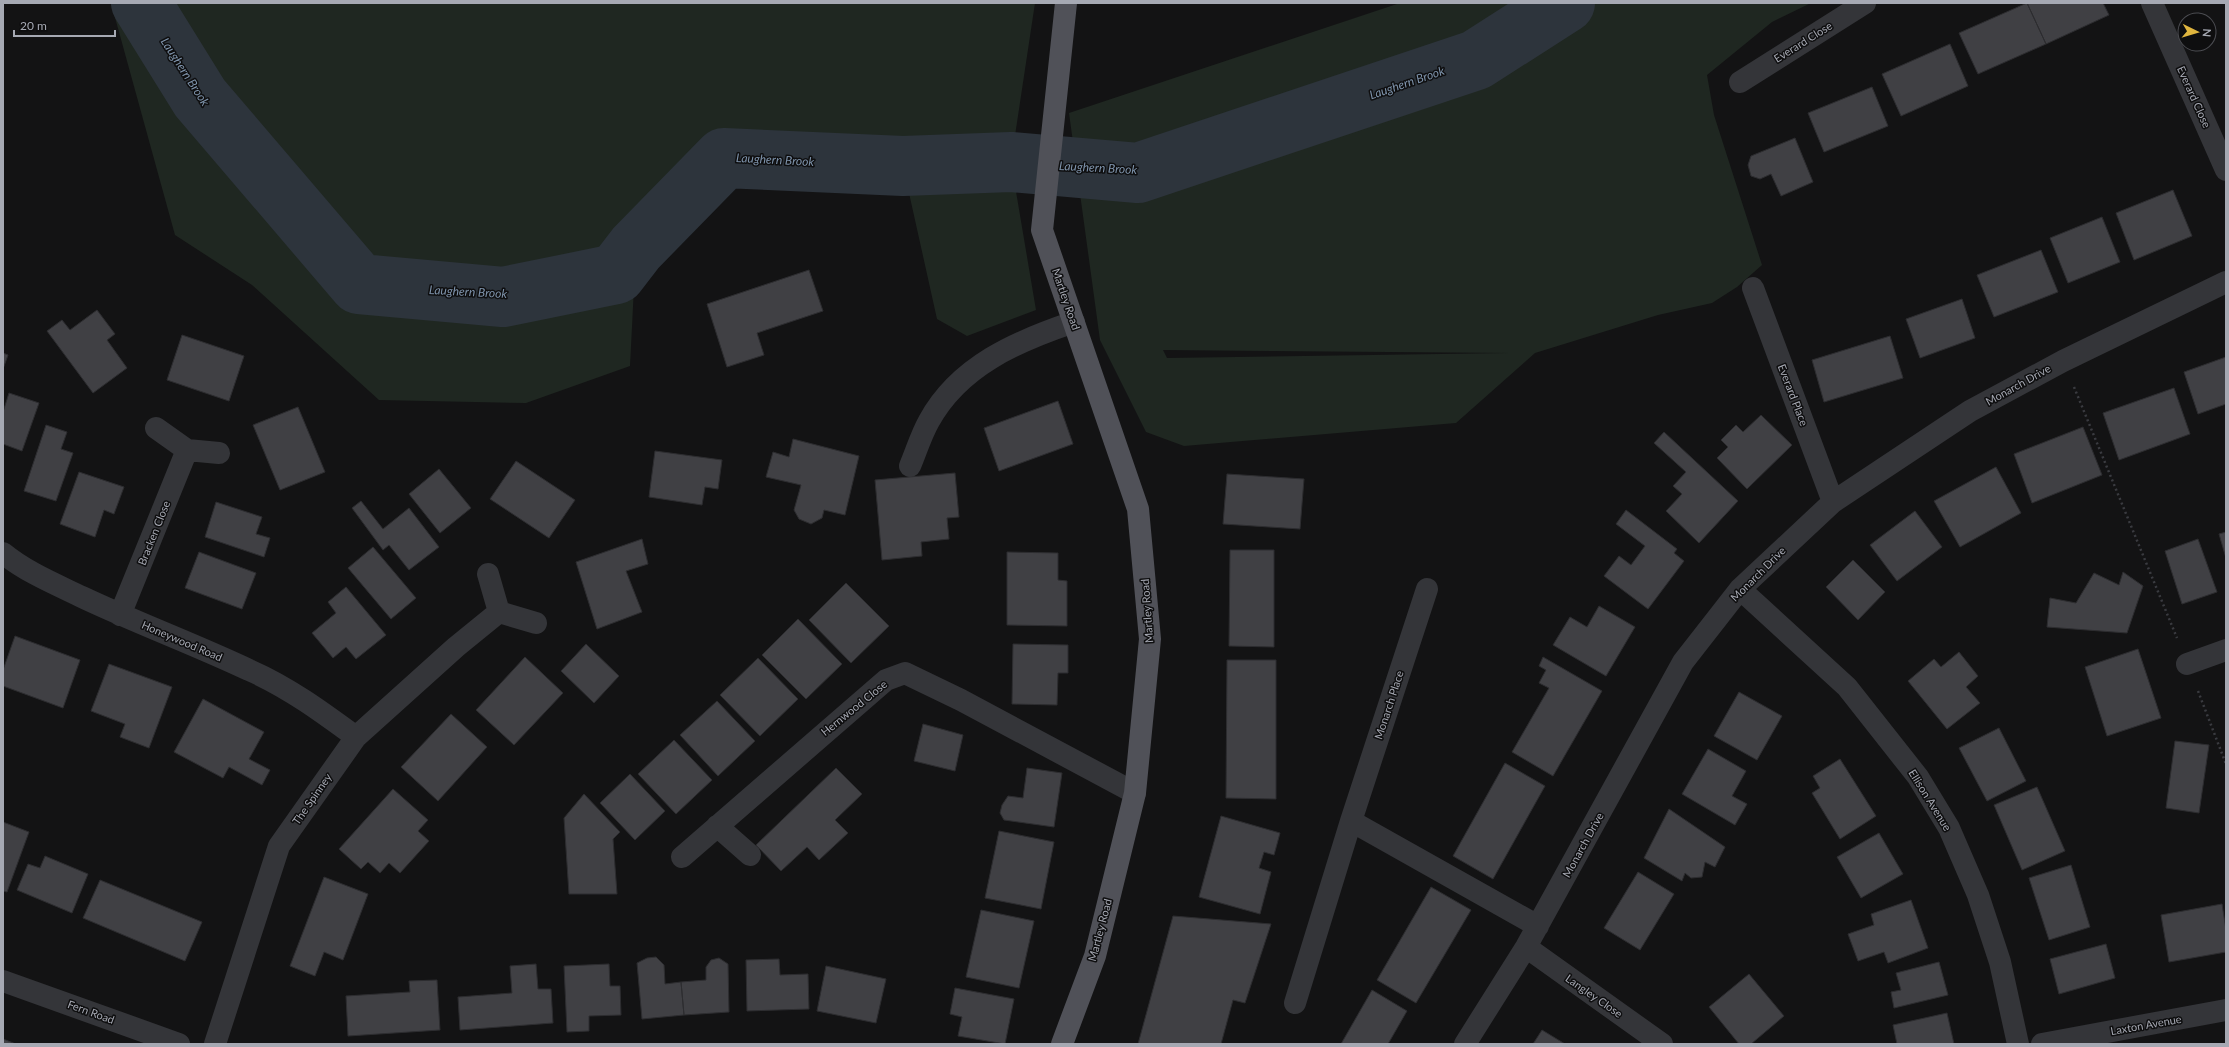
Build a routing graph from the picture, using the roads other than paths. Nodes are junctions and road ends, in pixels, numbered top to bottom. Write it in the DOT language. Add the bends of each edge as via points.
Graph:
graph roads {
  1 [pos="1865,3"];
  2 [pos="2152,3"];
  3 [pos="1069,5"];
  4 [pos="1740,82"];
  5 [pos="2226,170"];
  6 [pos="2226,282"];
  7 [pos="1753,288"];
  8 [pos="1074,322"];
  9 [pos="156,428"];
  10 [pos="187,450"];
  11 [pos="219,453"];
  12 [pos="910,466"];
  13 [pos="1833,502"];
  14 [pos="3,553"];
  15 [pos="488,574"];
  16 [pos="1427,588"];
  17 [pos="1740,589"];
  18 [pos="499,612"];
  19 [pos="120,615"];
  20 [pos="536,623"];
  21 [pos="2226,650"];
  22 [pos="2187,664"];
  23 [pos="356,737"];
  24 [pos="1135,793"];
  25 [pos="1351,821"];
  26 [pos="717,826"];
  27 [pos="750,855"];
  28 [pos="682,856"];
  29 [pos="1538,926"];
  30 [pos="1526,947"];
  31 [pos="3,981"];
  32 [pos="1295,1003"];
  33 [pos="2226,1010"];
  34 [pos="180,1044"];
  35 [pos="215,1044"];
  36 [pos="1062,1044"];
  37 [pos="1465,1044"];
  38 [pos="1662,1044"];
  39 [pos="2018,1044"];
  40 [pos="2042,1044"];
  1 -- 4 [label="street, Everard Close"];
  2 -- 5 [label="street, Everard Close"];
  3 -- 8 [label="main road, Martley Road" via="1054,110 1042,230"];
  6 -- 13 [label="street, Monarch Drive" via="2063,361 1970,411"];
  7 -- 13 [label="street, Everard Place"];
  8 -- 12 [label="street" via="1005,350 975,368 952,388 929,421"];
  8 -- 24 [label="main road, Martley Road" via="1138,509 1150,639"];
  9 -- 10 [label="street"];
  10 -- 11 [label="street"];
  10 -- 19 [label="street, Bracken Close"];
  13 -- 17 [label="street, Monarch Drive"];
  14 -- 19 [label="street, Honeywood Road" via="16,564"];
  15 -- 18 [label="street"];
  16 -- 25 [label="street, Monarch Place"];
  17 -- 29 [label="street, Monarch Drive" via="1683,662"];
  17 -- 39 [label="street, Ellison Avenue" via="1847,687 1918,777 1949,828 1978,895 2000,962"];
  18 -- 20 [label="street"];
  18 -- 23 [label="street, The Spinney"];
  19 -- 23 [label="street, Honeywood Road" via="250,670 309,702"];
  21 -- 22 [label="street"];
  23 -- 35 [label="street, The Spinney" via="279,846"];
  24 -- 26 [label="street, Hernwood Close" via="905,672 886,680"];
  24 -- 36 [label="main road, Martley Road" via="1095,956"];
  25 -- 29 [label="street"];
  25 -- 32 [label="street, Monarch Place"];
  26 -- 27 [label="street"];
  26 -- 28 [label="street, Hernwood Close"];
  29 -- 30 [label="street, Monarch Drive"];
  30 -- 37 [label="street, Monarch Drive"];
  30 -- 38 [label="street, Langley Close"];
  31 -- 34 [label="street, Fern Road"];
  33 -- 40 [label="street, Laxton Avenue"];
}
